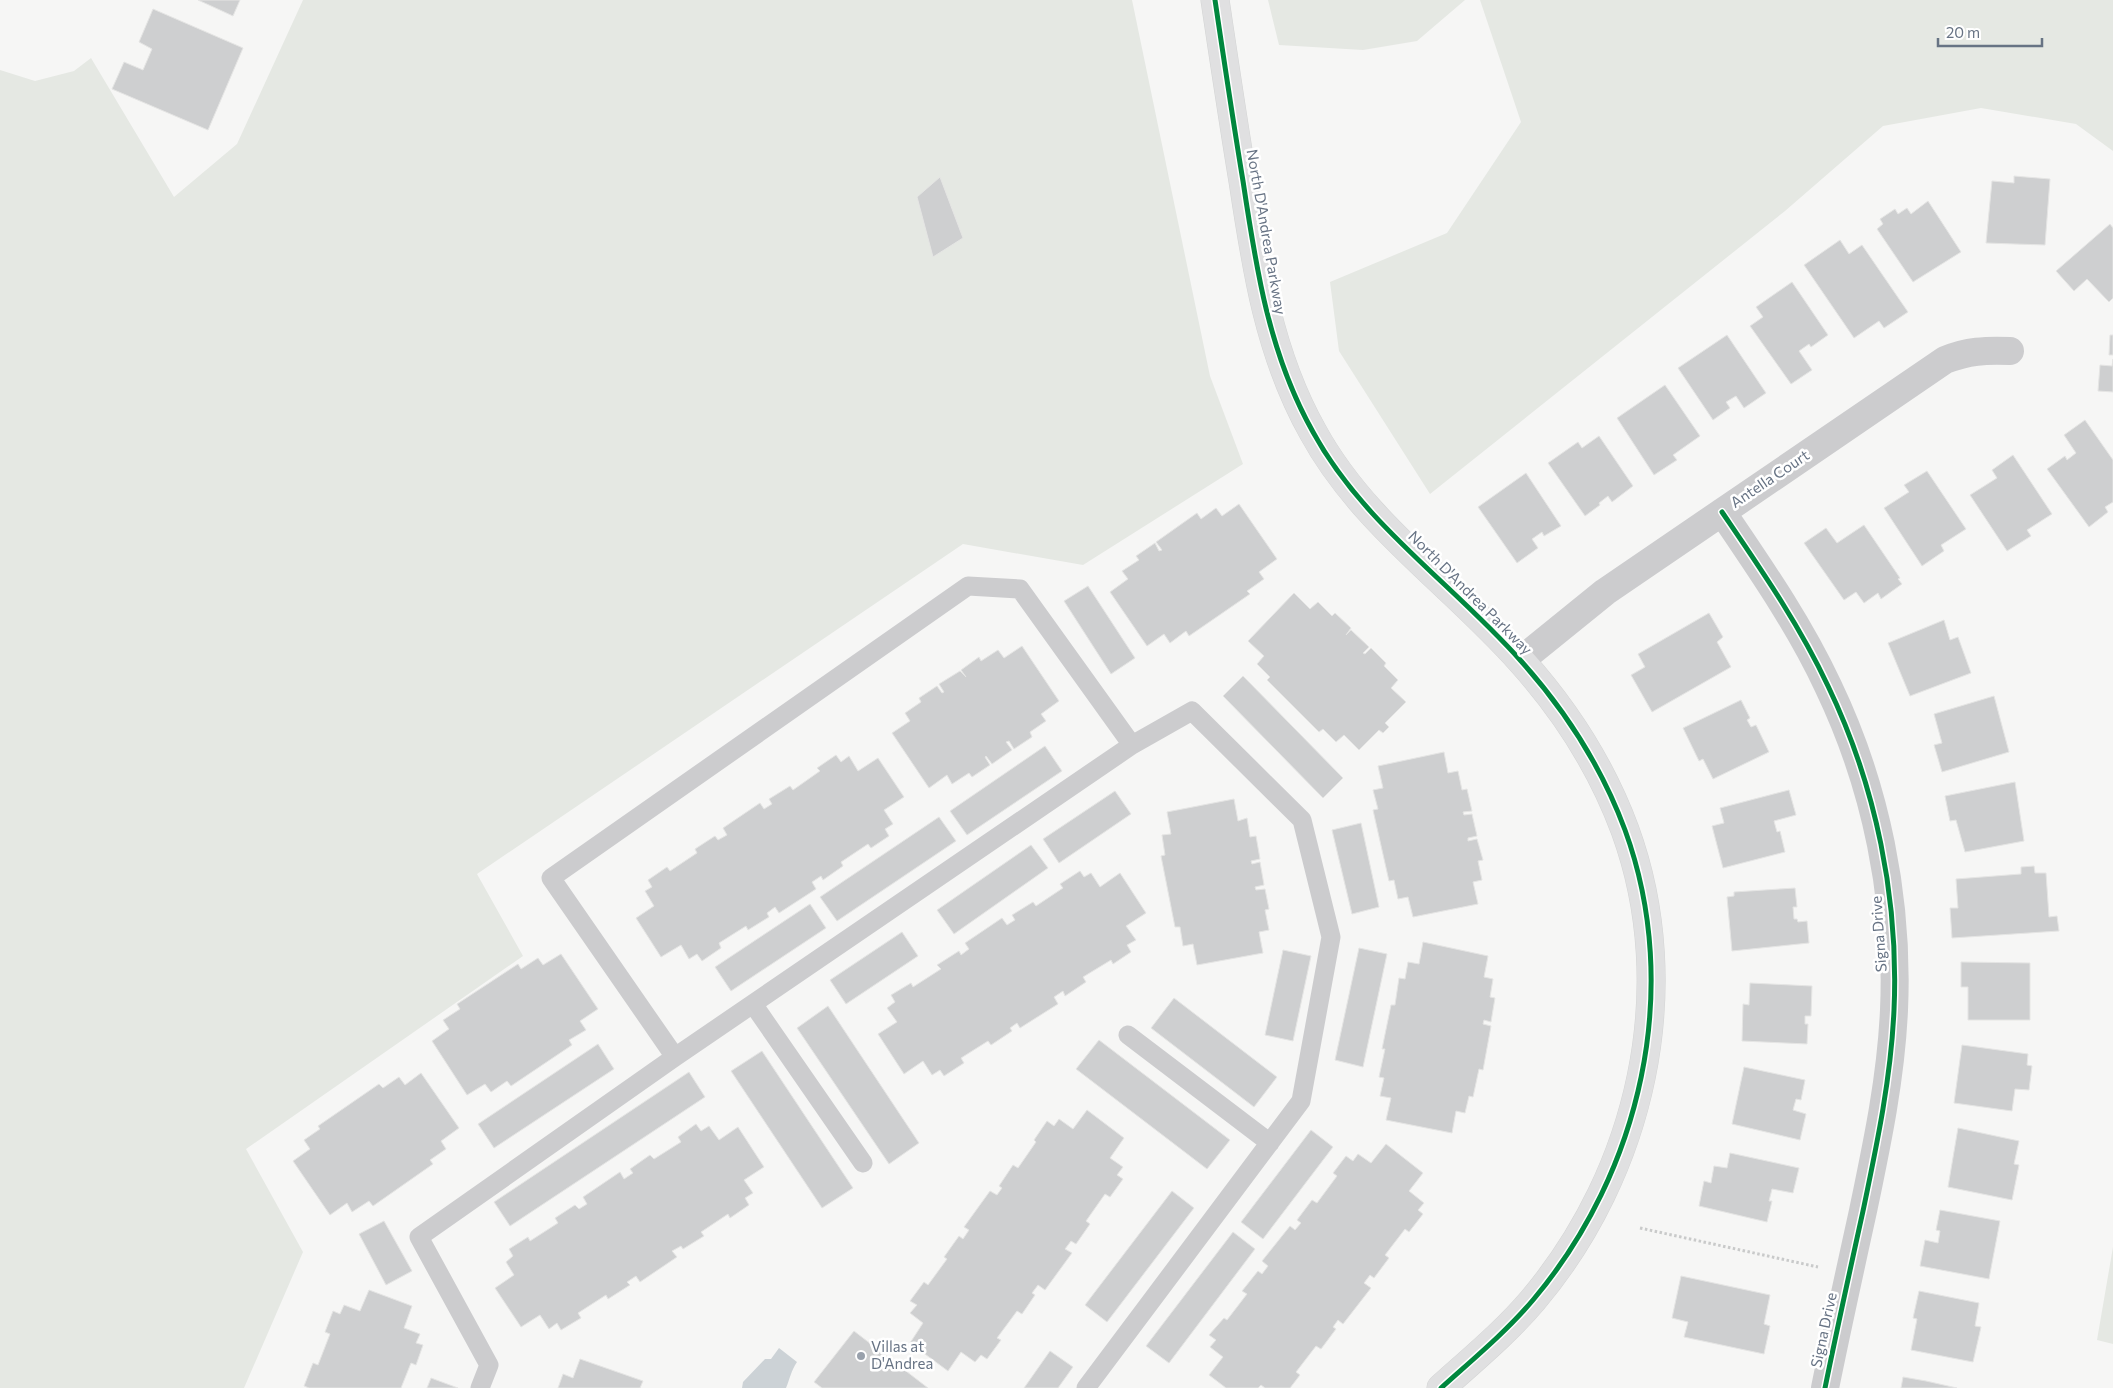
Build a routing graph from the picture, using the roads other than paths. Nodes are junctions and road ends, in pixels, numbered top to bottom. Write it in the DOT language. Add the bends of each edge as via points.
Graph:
graph roads {
  1 [pos="1215,0"];
  2 [pos="2010,351"];
  3 [pos="1722,512"];
  4 [pos="1521,660"];
  5 [pos="1132,745"];
  6 [pos="753,1004"];
  7 [pos="1128,1035"];
  8 [pos="675,1057"];
  9 [pos="1270,1143"];
  10 [pos="863,1163"];
  11 [pos="480,1388"];
  12 [pos="1086,1388"];
  13 [pos="1441,1388"];
  14 [pos="1825,1388"];
  1 -- 4 [label="street, North D'Andrea Parkway" via="1260,286 1277,349 1300,410 1326,456 1366,507"];
  2 -- 3 [label="street, Antella Court" via="1963,352 1945,360"];
  3 -- 4 [label="street, Antella Court" via="1605,592"];
  3 -- 14 [label="street, Signa Drive" via="1772,586 1830,688 1871,802 1885,861 1895,974 1891,1056 1882,1122"];
  4 -- 13 [label="street, North D'Andrea Parkway" via="1578,736 1612,796 1635,859 1648,928 1651,969 1649,1037 1625,1136 1602,1196 1588,1221 1533,1300"];
  5 -- 6 [label="lane"];
  5 -- 8 [label="lane" via="1020,589 968,586 551,878"];
  5 -- 9 [label="lane" via="1192,710 1302,820 1331,937 1301,1101"];
  6 -- 8 [label="lane"];
  6 -- 10 [label="lane"];
  7 -- 9 [label="lane"];
  8 -- 11 [label="lane" via="419,1237 489,1365"];
  9 -- 12 [label="lane"];
}
